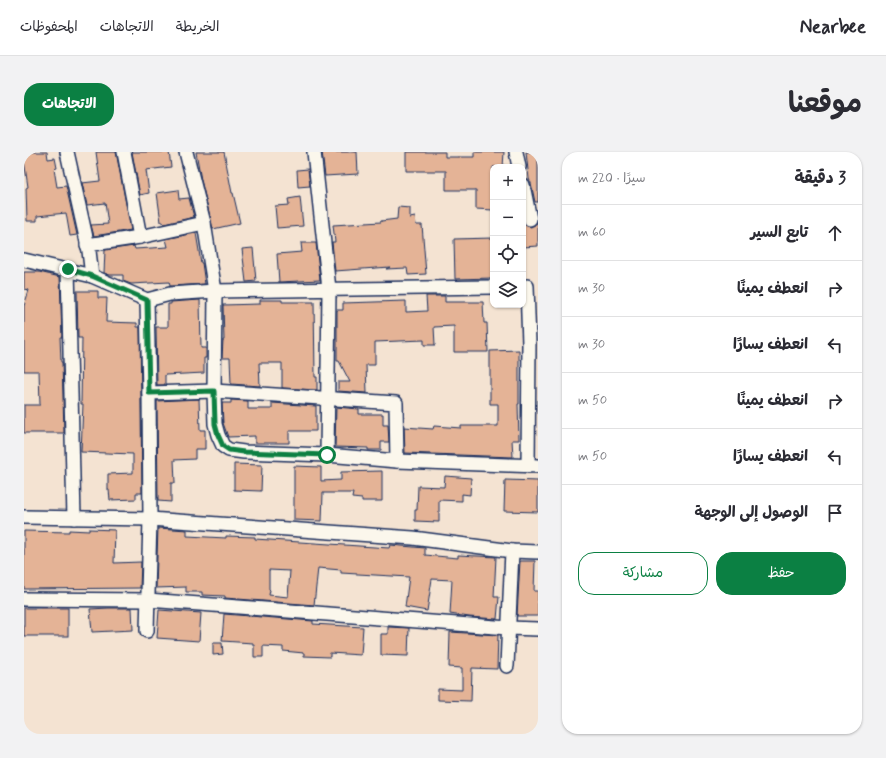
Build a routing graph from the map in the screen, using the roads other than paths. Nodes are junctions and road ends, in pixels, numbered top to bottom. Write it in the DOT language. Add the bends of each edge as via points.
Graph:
graph roads {
  1 [pos="67,152"];
  2 [pos="124,152"];
  3 [pos="186,152"];
  4 [pos="314,152"];
  5 [pos="516,152"];
  6 [pos="518,164"];
  7 [pos="526,200"];
  8 [pos="530,219"];
  9 [pos="204,223"];
  10 [pos="140,237"];
  11 [pos="87,245"];
  12 [pos="24,260"];
  13 [pos="68,269"];
  14 [pos="92,276"];
  15 [pos="529,286"];
  16 [pos="490,287"];
  17 [pos="329,289"];
  18 [pos="215,291"];
  19 [pos="147,300"];
  20 [pos="533,345"];
  21 [pos="214,391"];
  22 [pos="149,393"];
  23 [pos="328,398"];
  24 [pos="327,455"];
  25 [pos="397,461"];
  26 [pos="533,466"];
  27 [pos="24,517"];
  28 [pos="74,518"];
  29 [pos="150,519"];
  30 [pos="512,551"];
  31 [pos="538,552"];
  32 [pos="24,599"];
  33 [pos="148,600"];
  34 [pos="508,628"];
  35 [pos="538,629"];
  36 [pos="147,631"];
  37 [pos="508,666"];
  1 -- 11 [label="street"];
  2 -- 10 [label="street"];
  3 -- 9 [label="street"];
  4 -- 17 [label="street"];
  5 -- 6 [label="street"];
  7 -- 8 [label="street"];
  9 -- 10 [label="street"];
  9 -- 18 [label="street"];
  10 -- 11 [label="street"];
  11 -- 14 [label="street"];
  12 -- 13 [label="street"];
  13 -- 14 [label="street"];
  13 -- 28 [label="street"];
  14 -- 19 [label="street"];
  15 -- 20 [label="street"];
  16 -- 17 [label="street"];
  17 -- 18 [label="street"];
  17 -- 23 [label="street"];
  18 -- 19 [label="street" via="170,294"];
  18 -- 21 [label="street"];
  19 -- 22 [label="street"];
  20 -- 26 [label="street"];
  21 -- 22 [label="street"];
  21 -- 23 [label="street"];
  21 -- 24 [label="street" via="215,424 223,446 229,450"];
  22 -- 29 [label="street"];
  23 -- 24 [label="street"];
  23 -- 25 [label="street" via="396,403"];
  24 -- 25 [label="street"];
  25 -- 26 [label="street"];
  27 -- 28 [label="street"];
  28 -- 29 [label="street"];
  29 -- 30 [label="street" via="413,538"];
  29 -- 33 [label="street"];
  30 -- 31 [label="street"];
  30 -- 34 [label="street"];
  32 -- 33 [label="street"];
  33 -- 34 [label="street"];
  33 -- 36 [label="street"];
  34 -- 35 [label="street"];
  34 -- 37 [label="street"];
}
